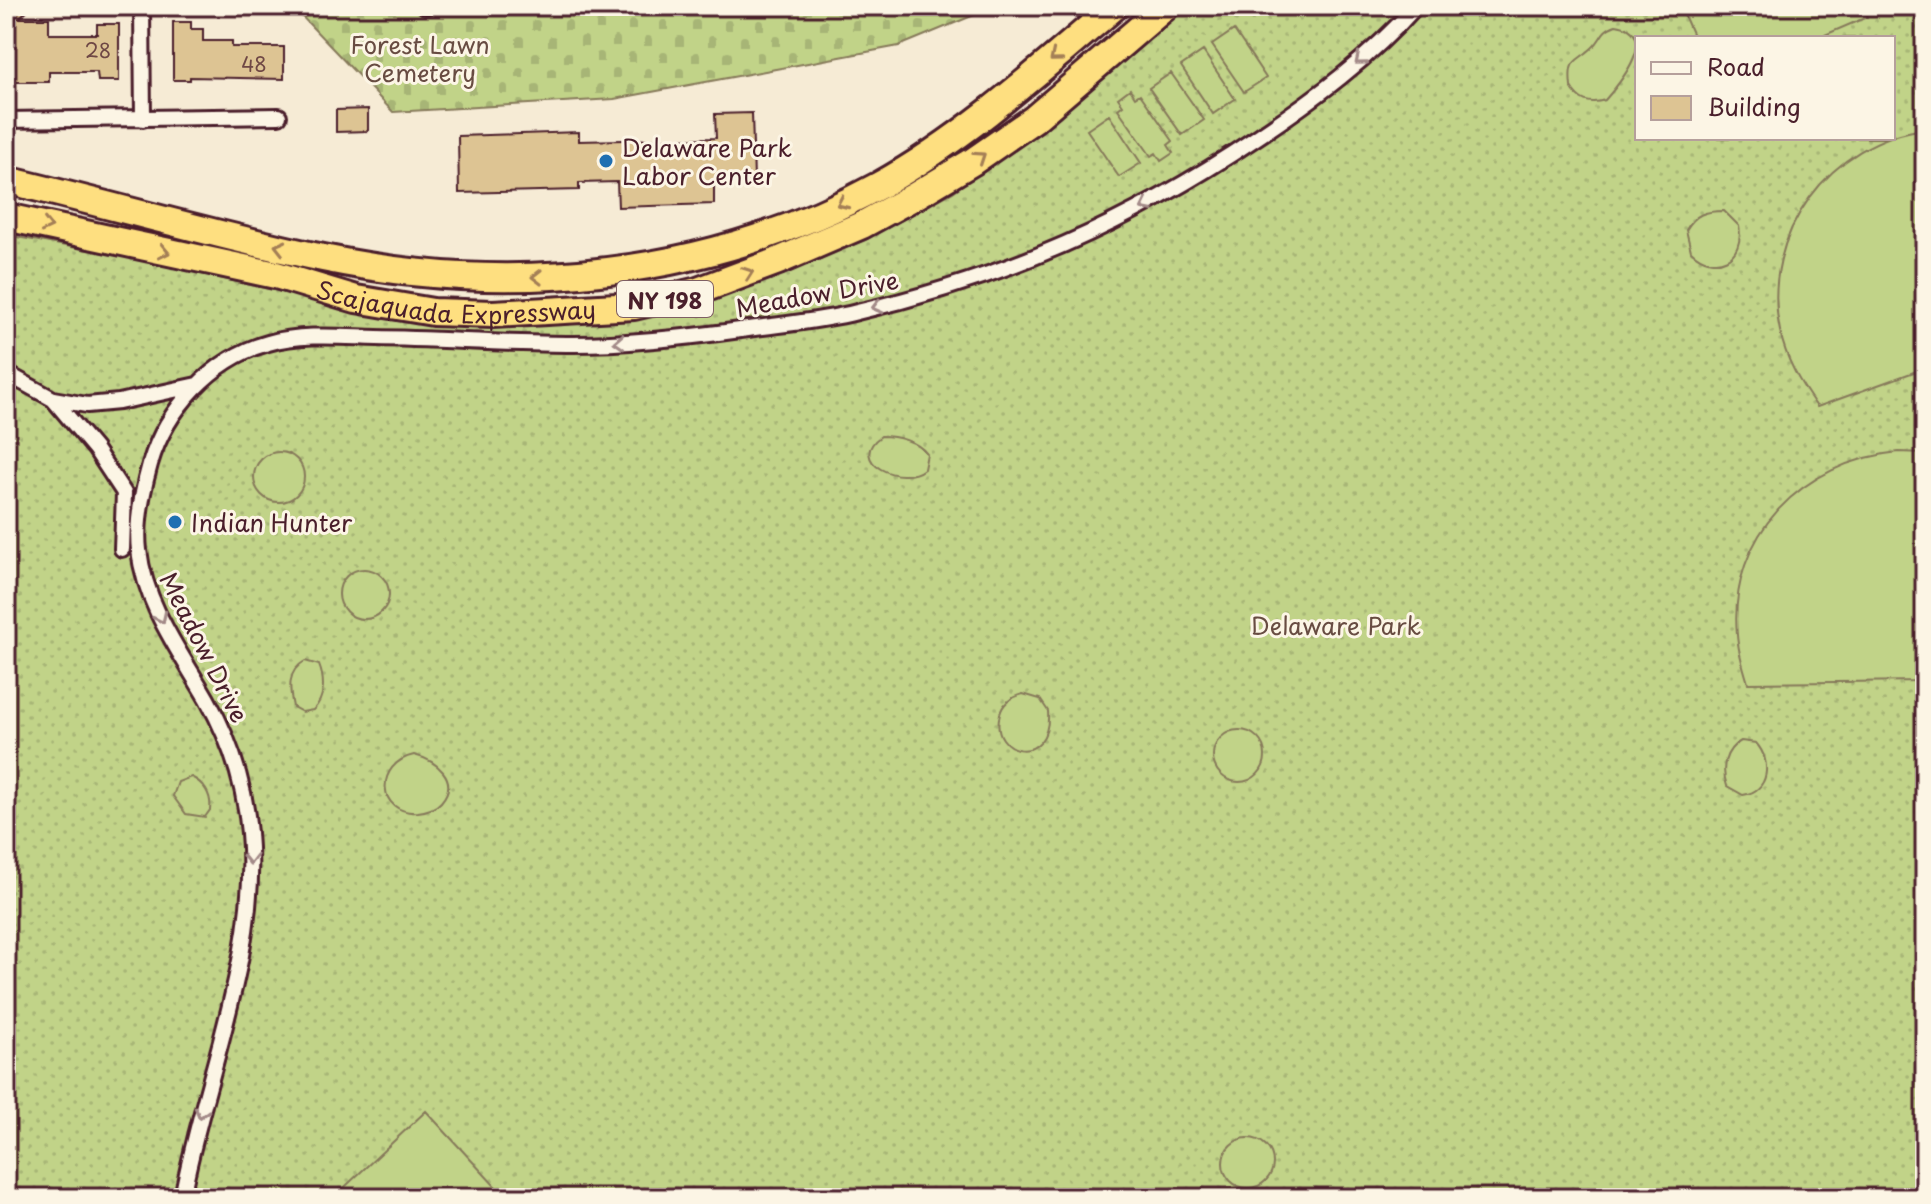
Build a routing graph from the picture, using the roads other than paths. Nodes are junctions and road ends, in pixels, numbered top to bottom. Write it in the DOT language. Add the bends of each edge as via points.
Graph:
graph roads {
  1 [pos="142,6"];
  2 [pos="1115,6"];
  3 [pos="1166,6"];
  4 [pos="1416,6"];
  5 [pos="279,116"];
  6 [pos="143,119"];
  7 [pos="6,120"];
  8 [pos="6,180"];
  9 [pos="6,217"];
  10 [pos="6,373"];
  11 [pos="197,385"];
  12 [pos="53,399"];
  13 [pos="122,549"];
  14 [pos="182,1198"];
  1 -- 6 [label="street"];
  2 -- 8 [label="highway, Scajaquada Expressway / NY 198, one-way" via="986,114 879,185 756,239 622,270 546,277 401,270 324,258"];
  9 -- 3 [label="highway, Scajaquada Expressway / NY 198, one-way" via="276,275 356,299 433,312 634,306 698,291 778,261 915,196 1034,119"];
  4 -- 11 [label="street, Meadow Drive, one-way" via="1391,34 1317,95 1158,200 1016,266 948,288 851,314 642,341 288,338 234,357"];
  5 -- 6 [label="street"];
  6 -- 7 [label="street"];
  10 -- 12 [label="street"];
  11 -- 12 [label="street" via="119,402 87,405"];
  11 -- 14 [label="street, Meadow Drive, one-way" via="162,435 151,462 138,544 144,580 163,624 225,734 238,771 250,838 251,891"];
  12 -- 13 [label="street" via="124,493"];
}
